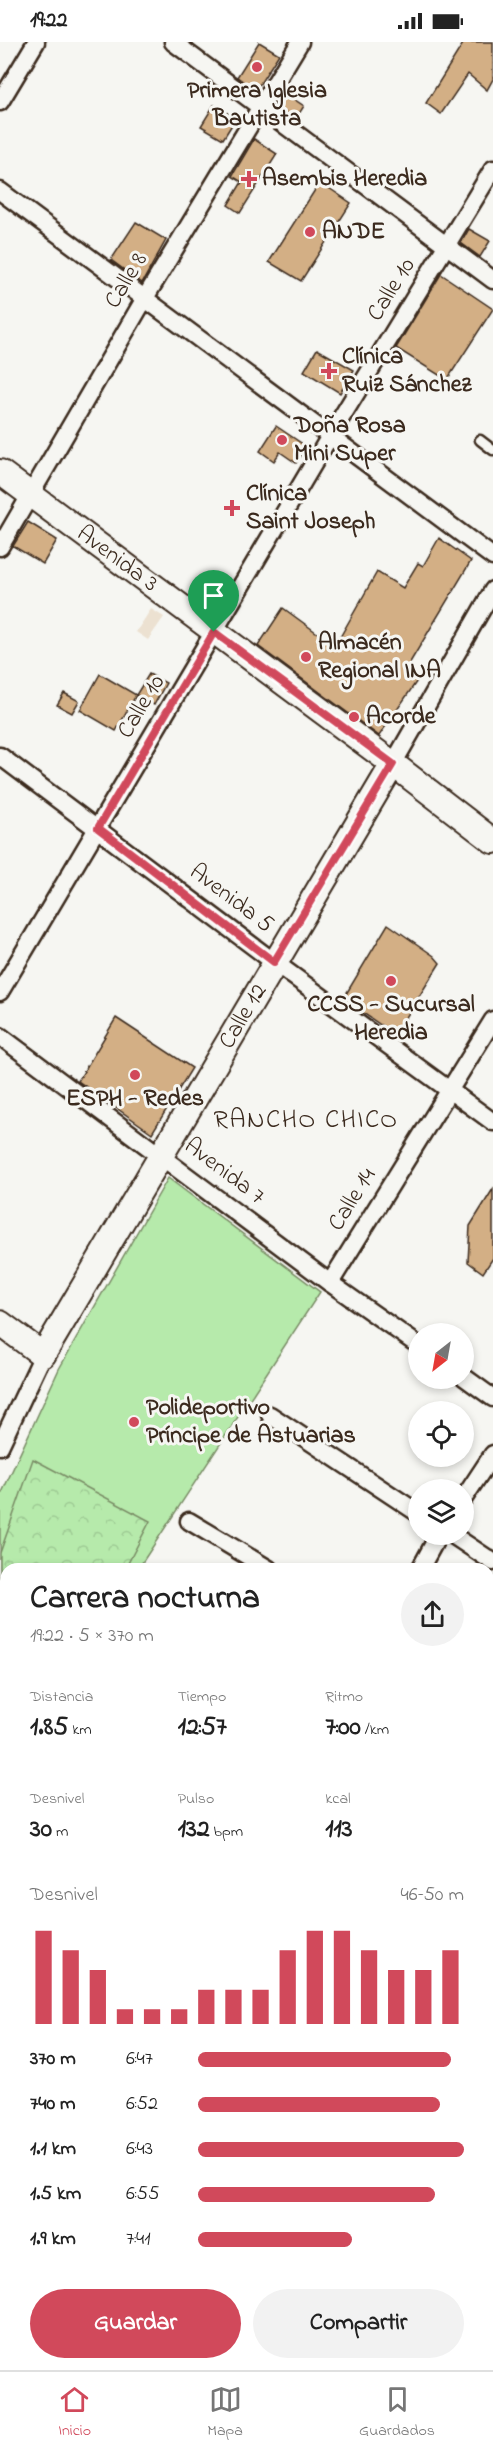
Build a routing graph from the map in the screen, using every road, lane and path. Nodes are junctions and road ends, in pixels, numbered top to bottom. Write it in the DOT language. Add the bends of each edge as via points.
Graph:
graph roads {
  1 [pos="36,42"];
  2 [pos="173,42"];
  3 [pos="300,42"];
  4 [pos="0,102"];
  5 [pos="260,107"];
  6 [pos="493,169"];
  7 [pos="0,191"];
  8 [pos="447,246"];
  9 [pos="493,280"];
  10 [pos="145,298"];
  11 [pos="330,436"];
  12 [pos="480,440"];
  13 [pos="493,450"];
  14 [pos="0,472"];
  15 [pos="31,496"];
  16 [pos="0,547"];
  17 [pos="493,557"];
  18 [pos="493,590"];
  19 [pos="214,632"];
  20 [pos="0,756"];
  21 [pos="393,764"];
  22 [pos="98,828"];
  23 [pos="493,841"];
  24 [pos="274,962"];
  25 [pos="0,992"];
  26 [pos="493,1020"];
  27 [pos="0,1036"];
  28 [pos="449,1090"];
  29 [pos="493,1122"];
  30 [pos="161,1154"];
  31 [pos="330,1282"];
  32 [pos="0,1323"];
  33 [pos="408,1339"];
  34 [pos="43,1355"];
  35 [pos="474,1384"];
  36 [pos="493,1398"];
  37 [pos="270,1415"];
  38 [pos="0,1446"];
  39 [pos="493,1454"];
  40 [pos="474,1483"];
  41 [pos="408,1506"];
  42 [pos="189,1521"];
  43 [pos="434,1545"];
  44 [pos="468,1545"];
  45 [pos="493,1562"];
  46 [pos="259,1563"];
  47 [pos="423,1563"];
  1 -- 4 [label="street"];
  2 -- 5 [label="street"];
  3 -- 5 [label="street, Calle 8"];
  5 -- 8 [label="street"];
  5 -- 10 [label="street, Calle 8"];
  6 -- 8 [label="street, Calle 10"];
  7 -- 10 [label="street"];
  8 -- 9 [label="street"];
  8 -- 11 [label="street, Calle 10"];
  10 -- 11 [label="street"];
  10 -- 15 [label="street, Calle 8"];
  11 -- 17 [label="street"];
  11 -- 19 [label="street, Calle 10"];
  12 -- 13 [label="lane"];
  14 -- 15 [label="street, Avenida 3"];
  15 -- 16 [label="street, Calle 8"];
  15 -- 19 [label="street, Avenida 3"];
  18 -- 21 [label="street, Calle 12"];
  19 -- 21 [label="street, Avenida 3"];
  19 -- 22 [label="street, Calle 10"];
  20 -- 22 [label="street, Avenida 5"];
  21 -- 23 [label="street, Avenida 3"];
  21 -- 24 [label="street, Calle 12"];
  22 -- 24 [label="street, Avenida 5"];
  22 -- 25 [label="street, Calle 10"];
  24 -- 28 [label="street, Avenida 5"];
  24 -- 30 [label="street, Calle 12"];
  26 -- 28 [label="street, Calle 14"];
  27 -- 30 [label="street, Avenida 7"];
  28 -- 29 [label="street, Avenida 5"];
  28 -- 31 [label="street, Calle 14"];
  30 -- 31 [label="street, Avenida 7"];
  30 -- 34 [label="street, Calle 12"];
  31 -- 33 [label="street, Avenida 7"];
  32 -- 34 [label="street"];
  34 -- 38 [label="street, Calle 12"];
  35 -- 36 [label="street"];
  37 -- 41 [label="street"];
  39 -- 40 [label="street"];
  42 -- 46 [label="street"];
  43 -- 47 [label="street"];
  44 -- 45 [label="street"];
}
